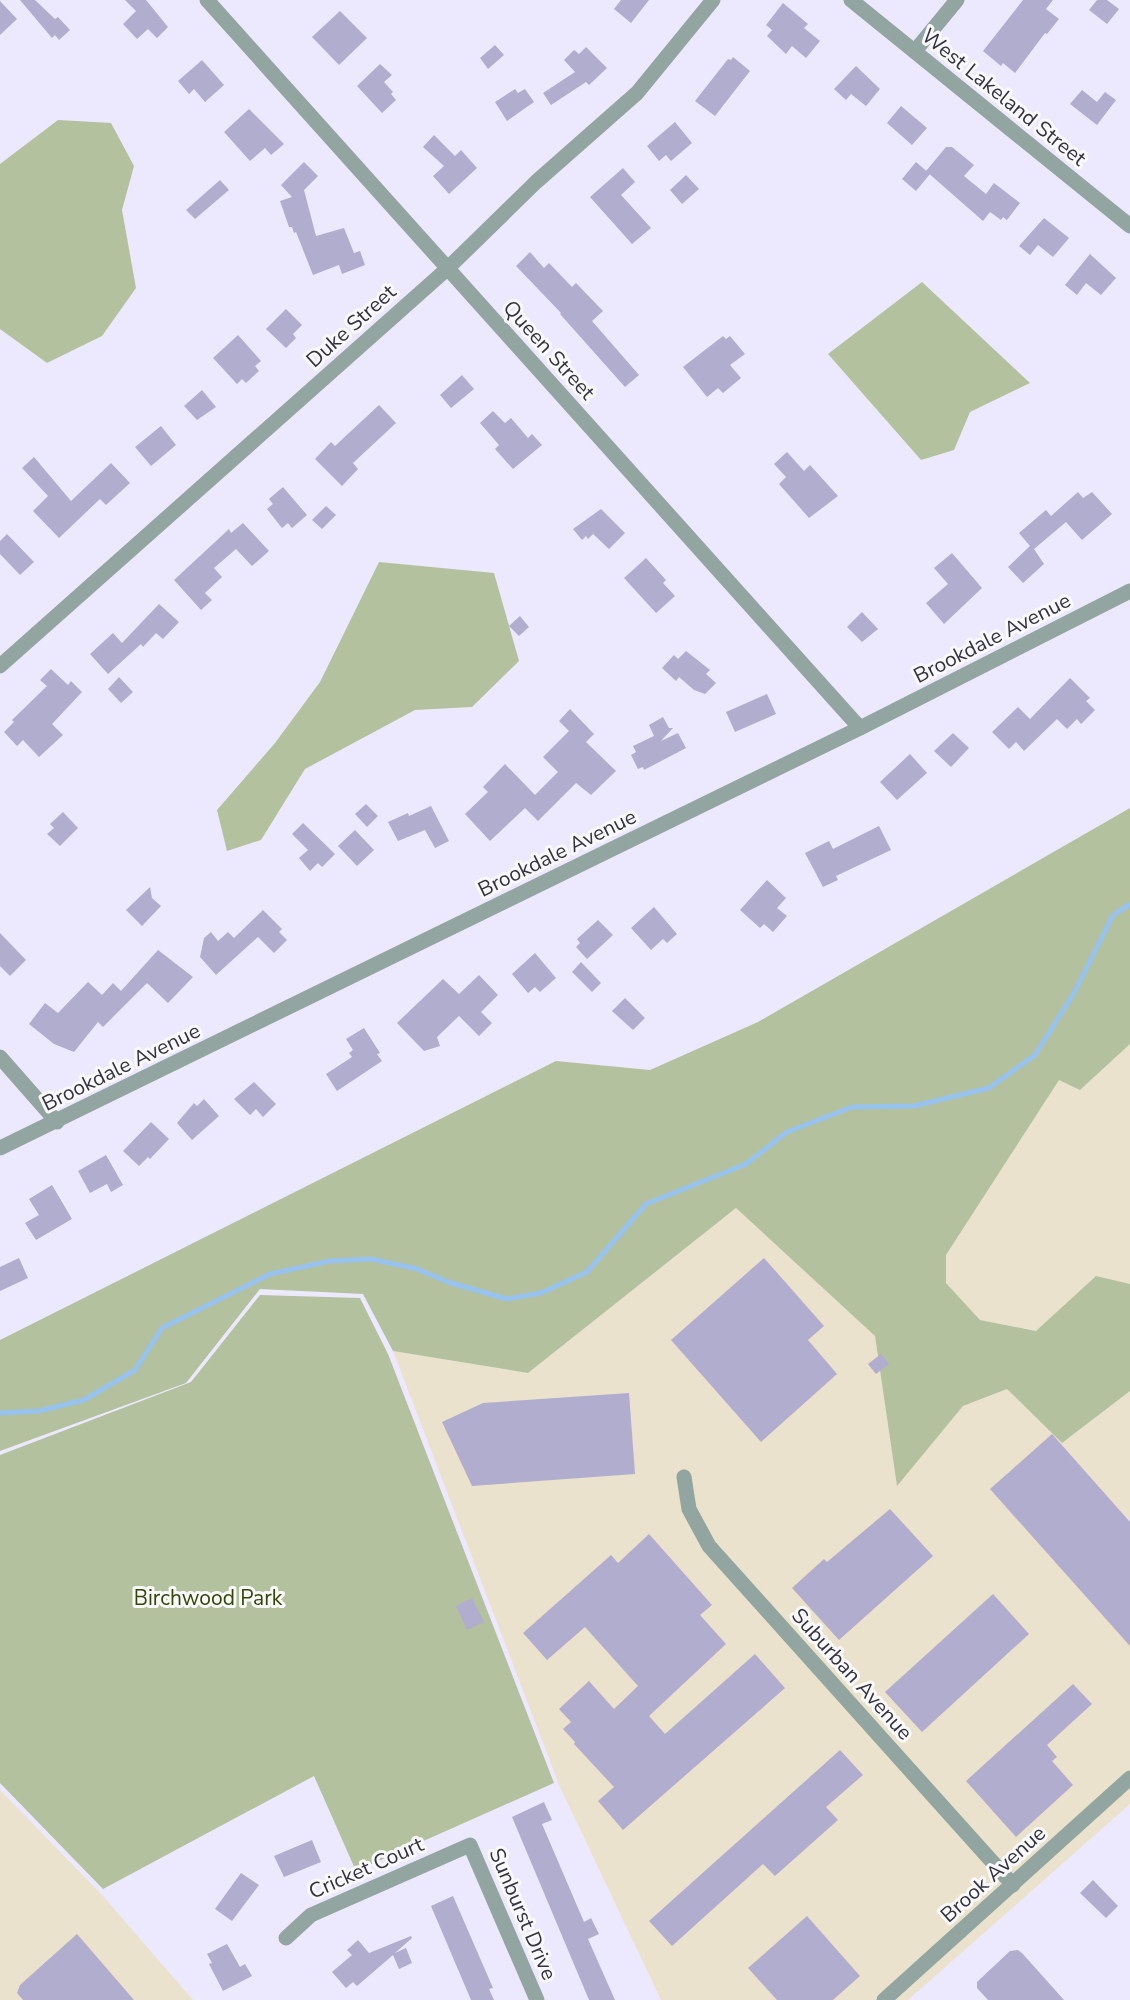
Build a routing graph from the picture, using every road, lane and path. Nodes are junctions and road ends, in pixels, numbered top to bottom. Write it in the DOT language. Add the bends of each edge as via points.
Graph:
graph roads {
  1 [pos="207,0"];
  2 [pos="712,0"];
  3 [pos="851,0"];
  4 [pos="957,0"];
  5 [pos="915,51"];
  6 [pos="1130,226"];
  7 [pos="447,269"];
  8 [pos="1130,591"];
  9 [pos="0,666"];
  10 [pos="860,728"];
  11 [pos="0,1057"];
  12 [pos="57,1122"];
  13 [pos="0,1148"];
  14 [pos="684,1478"];
  15 [pos="1130,1778"];
  16 [pos="470,1845"];
  17 [pos="1013,1885"];
  18 [pos="286,1938"];
  19 [pos="537,2000"];
  20 [pos="884,2000"];
  1 -- 7 [label="street, Queen Street"];
  2 -- 7 [label="street, Duke Street" via="637,93 536,182"];
  3 -- 5 [label="street, West Lakeland Street"];
  4 -- 5 [label="street"];
  5 -- 6 [label="street, West Lakeland Street"];
  7 -- 9 [label="street, Duke Street"];
  7 -- 10 [label="street, Queen Street"];
  8 -- 10 [label="street, Brookdale Avenue"];
  10 -- 12 [label="street, Brookdale Avenue"];
  11 -- 12 [label="street"];
  12 -- 13 [label="street, Brookdale Avenue"];
  14 -- 17 [label="street, Suburban Avenue" via="689,1509 709,1546"];
  15 -- 17 [label="street, Brook Avenue"];
  16 -- 18 [label="street, Cricket Court" via="311,1915"];
  16 -- 19 [label="street, Sunburst Drive"];
  17 -- 20 [label="street, Brook Avenue"];
}
